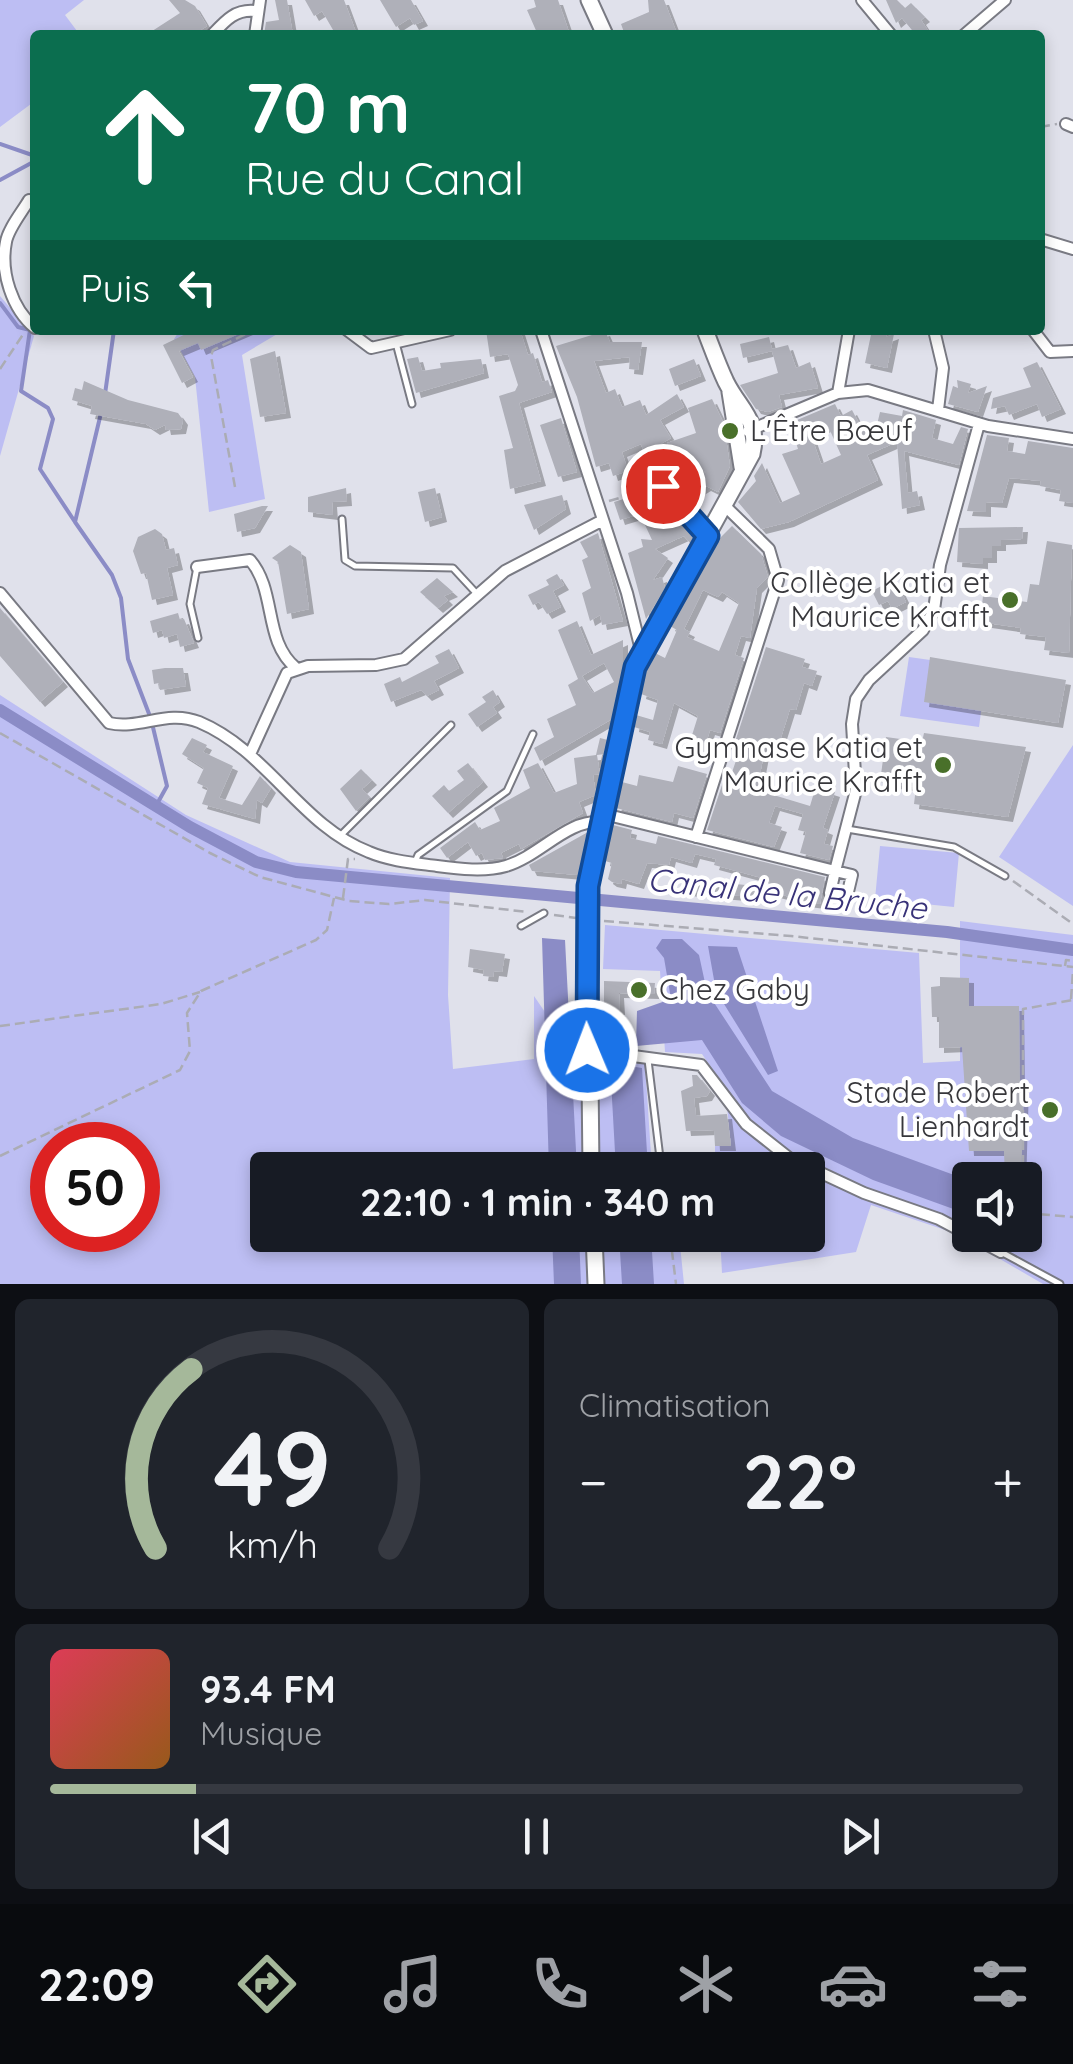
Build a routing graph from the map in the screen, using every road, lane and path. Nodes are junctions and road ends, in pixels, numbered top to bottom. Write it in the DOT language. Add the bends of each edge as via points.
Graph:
graph roads {
  1 [pos="590,0"];
  2 [pos="862,0"];
  3 [pos="1006,0"];
  4 [pos="257,5"];
  5 [pos="217,30"];
  6 [pos="256,30"];
  7 [pos="603,30"];
  8 [pos="887,30"];
  9 [pos="970,30"];
  10 [pos="29,200"];
  11 [pos="1045,240"];
  12 [pos="1073,248"];
  13 [pos="30,324"];
  14 [pos="22,334"];
  15 [pos="246,335"];
  16 [pos="351,335"];
  17 [pos="429,335"];
  18 [pos="544,335"];
  19 [pos="708,335"];
  20 [pos="848,335"];
  21 [pos="935,335"];
  22 [pos="1037,335"];
  23 [pos="396,343"];
  24 [pos="1073,352"];
  25 [pos="0,368"];
  26 [pos="838,393"];
  27 [pos="412,404"];
  28 [pos="938,410"];
  29 [pos="978,424"];
  30 [pos="747,431"];
  31 [pos="1073,439"];
  32 [pos="649,457"];
  33 [pos="663,486"];
  34 [pos="235,487"];
  35 [pos="598,504"];
  36 [pos="724,506"];
  37 [pos="342,519"];
  38 [pos="603,520"];
  39 [pos="708,536"];
  40 [pos="197,567"];
  41 [pos="0,593"];
  42 [pos="479,596"];
  43 [pos="198,638"];
  44 [pos="641,650"];
  45 [pos="296,668"];
  46 [pos="451,724"];
  47 [pos="0,733"];
  48 [pos="533,734"];
  49 [pos="252,752"];
  50 [pos="603,818"];
  51 [pos="846,829"];
  52 [pos="341,834"];
  53 [pos="696,838"];
  54 [pos="415,862"];
  55 [pos="348,863"];
  56 [pos="1005,876"];
  57 [pos="334,896"];
  58 [pos="343,900"];
  59 [pos="544,914"];
  60 [pos="590,916"];
  61 [pos="1073,924"];
  62 [pos="521,926"];
  63 [pos="1073,961"];
  64 [pos="1065,966"];
  65 [pos="1073,969"];
  66 [pos="201,991"];
  67 [pos="1072,1000"];
  68 [pos="0,1026"];
  69 [pos="587,1050"];
  70 [pos="647,1058"];
  71 [pos="590,1152"];
  72 [pos="659,1152"];
  73 [pos="0,1156"];
  74 [pos="1023,1162"];
  75 [pos="1042,1214"];
  76 [pos="1073,1217"];
  77 [pos="952,1227"];
  78 [pos="595,1252"];
  79 [pos="672,1252"];
  80 [pos="1002,1252"];
  81 [pos="596,1284"];
  82 [pos="676,1284"];
  83 [pos="1060,1284"];
  1 -- 7 [label="main road"];
  2 -- 8 [label="street"];
  3 -- 9 [label="street"];
  4 -- 5 [label="street"];
  4 -- 6 [label="street"];
  10 -- 13 [label="street" via="6,240 11,297"];
  11 -- 12 [label="street"];
  14 -- 25 [label="path"];
  15 -- 34 [label="path" via="211,356"];
  16 -- 23 [label="street" via="371,348"];
  17 -- 23 [label="street"];
  18 -- 35 [label="street"];
  19 -- 30 [label="main road"];
  20 -- 26 [label="street"];
  21 -- 28 [label="street" via="943,368"];
  22 -- 24 [label="street" via="1050,352"];
  23 -- 27 [label="lane"];
  26 -- 28 [label="street" via="878,391"];
  26 -- 30 [label="street"];
  28 -- 29 [label="street"];
  29 -- 31 [label="street"];
  29 -- 51 [label="street" via="934,610 856,699 856,790"];
  30 -- 36 [label="main road" via="752,454"];
  32 -- 33 [label="street"];
  33 -- 35 [label="path"];
  33 -- 39 [label="street"];
  35 -- 38 [label="street"];
  36 -- 39 [label="main road"];
  36 -- 53 [label="street" via="769,549 778,580"];
  37 -- 42 [label="lane" via="345,560 355,566 454,568"];
  38 -- 42 [label="street" via="505,571"];
  38 -- 44 [label="street"];
  39 -- 44 [label="main road"];
  40 -- 43 [label="lane" via="190,604"];
  40 -- 45 [label="street" via="250,560 260,572 280,648"];
  41 -- 49 [label="street" via="109,723 158,716 195,720"];
  42 -- 45 [label="street" via="404,660"];
  44 -- 50 [label="main road"];
  45 -- 49 [label="street" via="282,679"];
  46 -- 52 [label="lane"];
  47 -- 57 [label="path" via="238,868"];
  48 -- 54 [label="lane" via="507,791"];
  49 -- 52 [label="street"];
  50 -- 53 [label="street"];
  50 -- 54 [label="street" via="585,821 506,866"];
  50 -- 60 [label="main road" via="588,886"];
  51 -- 53 [label="street" via="835,871"];
  51 -- 56 [label="lane" via="954,847"];
  52 -- 54 [label="street" via="369,852"];
  55 -- 58 [label="path"];
  56 -- 61 [label="path"];
  57 -- 58 [label="path"];
  57 -- 66 [label="path" via="327,930 316,940"];
  58 -- 59 [label="path" via="425,900"];
  59 -- 60 [label="path"];
  59 -- 62 [label="lane"];
  60 -- 64 [label="path"];
  60 -- 69 [label="main road"];
  63 -- 64 [label="path"];
  64 -- 65 [label="path"];
  65 -- 67 [label="path"];
  66 -- 68 [label="path" via="161,1004"];
  66 -- 73 [label="path" via="187,1012 190,1051 180,1070"];
  67 -- 74 [label="path" via="1023,1009"];
  69 -- 70 [label="street"];
  69 -- 71 [label="main road"];
  70 -- 72 [label="lane"];
  70 -- 77 [label="street" via="702,1065 746,1124 788,1158"];
  75 -- 76 [label="path"];
  78 -- 81 [label="main road"];
  79 -- 82 [label="path"];
  80 -- 83 [label="lane"];
}
